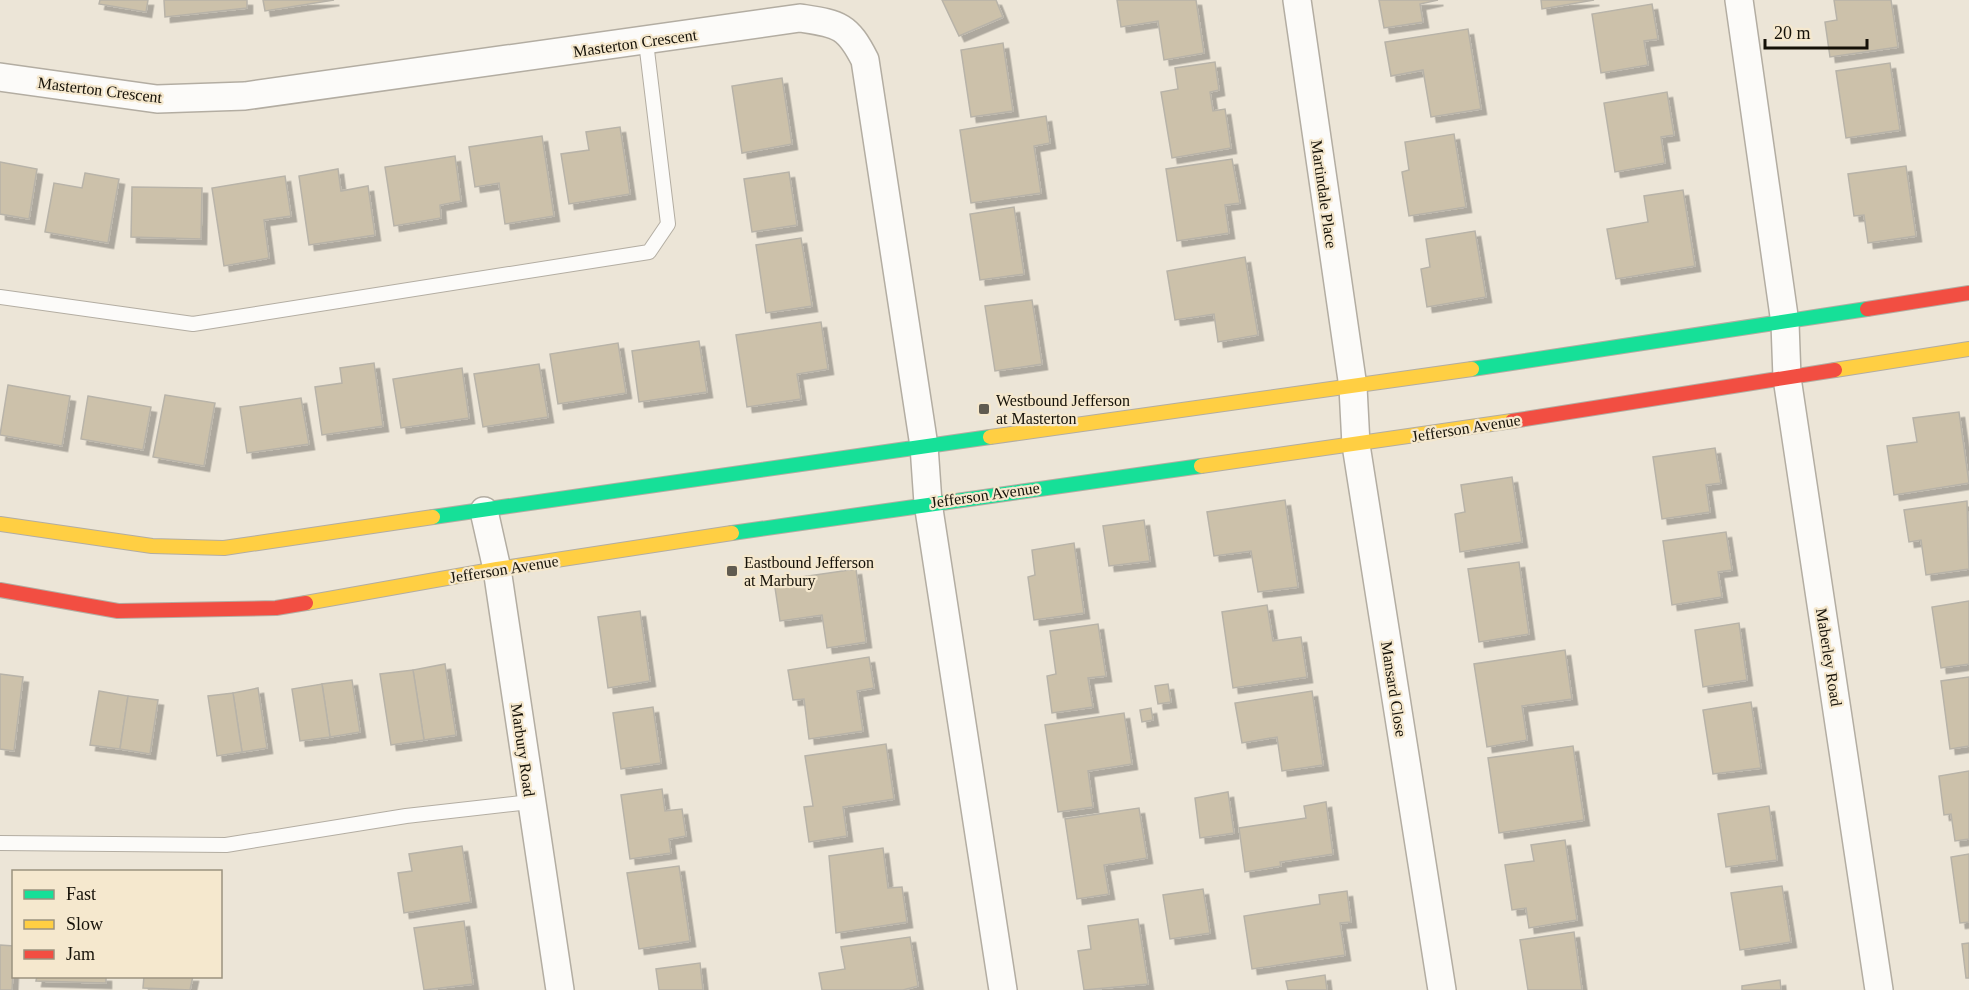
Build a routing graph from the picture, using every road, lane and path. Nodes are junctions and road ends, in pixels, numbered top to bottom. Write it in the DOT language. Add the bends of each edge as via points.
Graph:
graph roads {
  1 [pos="1297,0"];
  2 [pos="1738,0"];
  3 [pos="646,42"];
  4 [pos="0,77"];
  5 [pos="1969,293"];
  6 [pos="0,297"];
  7 [pos="1785,322"];
  8 [pos="1969,349"];
  9 [pos="1787,378"];
  10 [pos="1353,387"];
  11 [pos="1356,445"];
  12 [pos="924,446"];
  13 [pos="928,503"];
  14 [pos="484,511"];
  15 [pos="0,524"];
  16 [pos="497,569"];
  17 [pos="0,590"];
  18 [pos="530,802"];
  19 [pos="0,843"];
  20 [pos="560,990"];
  21 [pos="1003,990"];
  22 [pos="1442,990"];
  23 [pos="1879,990"];
  1 -- 10 [label="street, Martindale Place"];
  2 -- 7 [label="street"];
  3 -- 4 [label="street, Masterton Crescent" via="244,96 158,99"];
  3 -- 6 [label="lane" via="668,224 649,252 193,324"];
  3 -- 12 [label="street, Masterton Crescent" via="800,18 831,23 852,35 865,60"];
  5 -- 7 [label="street"];
  7 -- 9 [label="street, Maberley Road"];
  7 -- 10 [label="street"];
  8 -- 9 [label="street, Jefferson Avenue"];
  9 -- 11 [label="street, Jefferson Avenue"];
  9 -- 23 [label="street, Maberley Road"];
  10 -- 11 [label="street, Mansard Close"];
  10 -- 12 [label="street"];
  11 -- 13 [label="street, Jefferson Avenue"];
  11 -- 22 [label="street, Mansard Close"];
  12 -- 13 [label="street"];
  12 -- 14 [label="street"];
  13 -- 16 [label="street, Jefferson Avenue"];
  13 -- 21 [label="street"];
  14 -- 15 [label="street" via="224,548 152,546"];
  14 -- 16 [label="street, Marbury Road"];
  16 -- 17 [label="street, Jefferson Avenue" via="276,608 118,611"];
  16 -- 18 [label="street, Marbury Road"];
  18 -- 19 [label="lane" via="406,816 226,845"];
  18 -- 20 [label="street, Marbury Road"];
}
